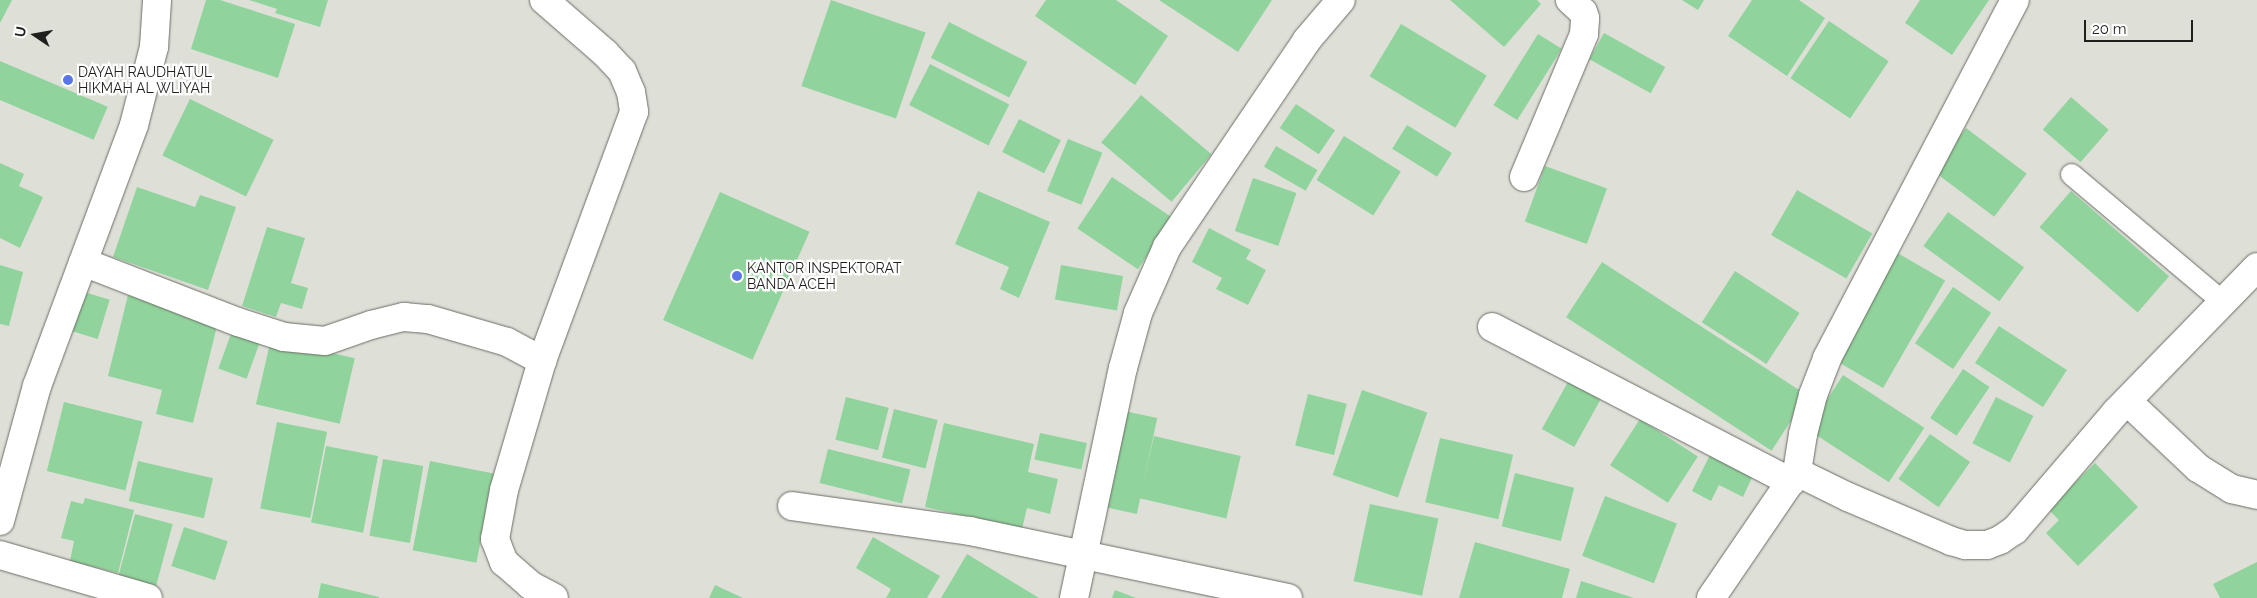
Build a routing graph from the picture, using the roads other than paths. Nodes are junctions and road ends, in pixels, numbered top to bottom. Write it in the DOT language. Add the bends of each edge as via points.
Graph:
graph roads {
  1 [pos="157,0"];
  2 [pos="544,0"];
  3 [pos="1341,0"];
  4 [pos="1570,0"];
  5 [pos="2015,0"];
  6 [pos="2071,174"];
  7 [pos="1524,176"];
  8 [pos="83,262"];
  9 [pos="2257,267"];
  10 [pos="2224,303"];
  11 [pos="1492,327"];
  12 [pos="542,361"];
  13 [pos="2127,401"];
  14 [pos="1794,477"];
  15 [pos="2257,495"];
  16 [pos="792,506"];
  17 [pos="0,521"];
  18 [pos="0,555"];
  19 [pos="1083,556"];
  20 [pos="148,598"];
  21 [pos="554,598"];
  22 [pos="1074,598"];
  23 [pos="1288,598"];
  24 [pos="1711,598"];
  1 -- 8 [label="street" via="154,48 134,125"];
  2 -- 12 [label="street" via="622,71 631,92 634,112"];
  3 -- 19 [label="street" via="1307,40 1167,247 1138,313 1122,368"];
  4 -- 7 [label="street" via="1583,12 1584,34"];
  5 -- 14 [label="street" via="1828,358 1813,395"];
  6 -- 10 [label="lane"];
  8 -- 12 [label="street" via="284,338 325,341 371,324 404,317 428,319 507,342"];
  8 -- 17 [label="street" via="37,386"];
  9 -- 10 [label="street"];
  10 -- 13 [label="street"];
  11 -- 14 [label="street"];
  12 -- 21 [label="street" via="504,490 495,539 504,562 530,585"];
  13 -- 14 [label="street" via="2015,530 1987,546 1951,541"];
  13 -- 15 [label="street" via="2198,468 2232,489"];
  14 -- 24 [label="street"];
  16 -- 19 [label="street" via="970,531"];
  18 -- 20 [label="street"];
  19 -- 22 [label="street"];
  19 -- 23 [label="street"];
}
